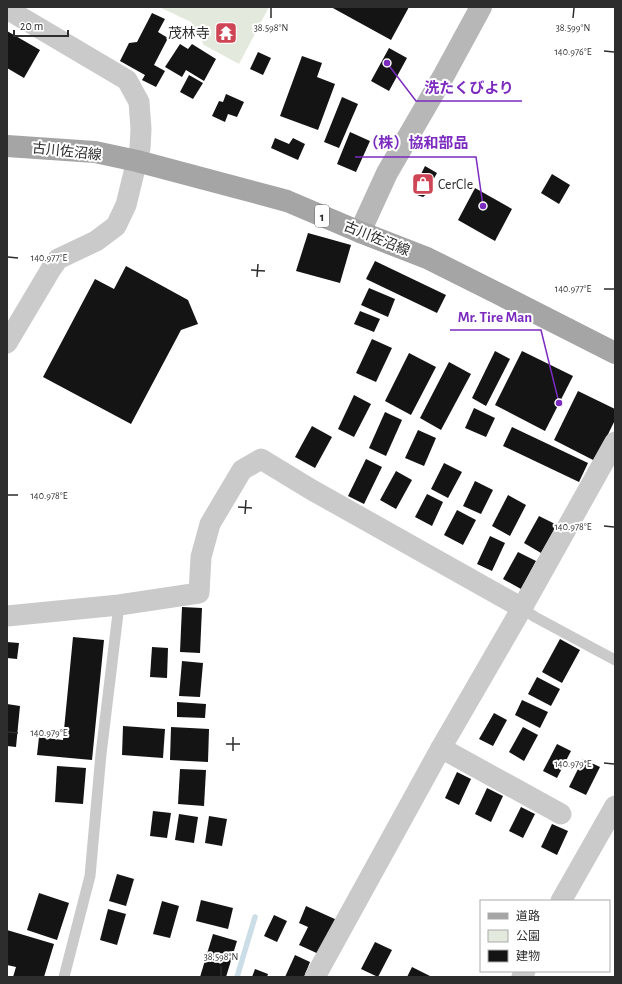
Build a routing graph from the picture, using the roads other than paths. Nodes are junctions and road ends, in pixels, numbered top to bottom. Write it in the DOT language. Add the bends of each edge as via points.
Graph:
graph roads {
  1 [pos="481,7"];
  2 [pos="7,8"];
  3 [pos="7,146"];
  4 [pos="137,161"];
  5 [pos="360,232"];
  6 [pos="7,343"];
  7 [pos="615,353"];
  8 [pos="615,442"];
  9 [pos="119,605"];
  10 [pos="522,608"];
  11 [pos="7,616"];
  12 [pos="615,660"];
  13 [pos="441,748"];
  14 [pos="615,806"];
  15 [pos="561,814"];
  16 [pos="562,900"];
  17 [pos="64,977"];
  18 [pos="315,977"];
  1 -- 5 [label="street" via="387,173"];
  2 -- 4 [label="street" via="127,80 139,102 141,129"];
  3 -- 4 [label="main road, 古川佐沼線 / 1" via="95,152"];
  4 -- 5 [label="main road, 古川佐沼線 / 1" via="287,201"];
  4 -- 6 [label="street" via="126,205 116,226 96,241 58,259"];
  5 -- 7 [label="main road, 古川佐沼線 / 1" via="427,258"];
  8 -- 10 [label="street"];
  9 -- 10 [label="street" via="199,593 201,557 210,524 242,470 261,459"];
  9 -- 11 [label="street"];
  9 -- 17 [label="lane" via="101,754 90,876"];
  10 -- 12 [label="lane"];
  10 -- 13 [label="street"];
  13 -- 15 [label="street"];
  13 -- 18 [label="street"];
  14 -- 16 [label="street"];
}
